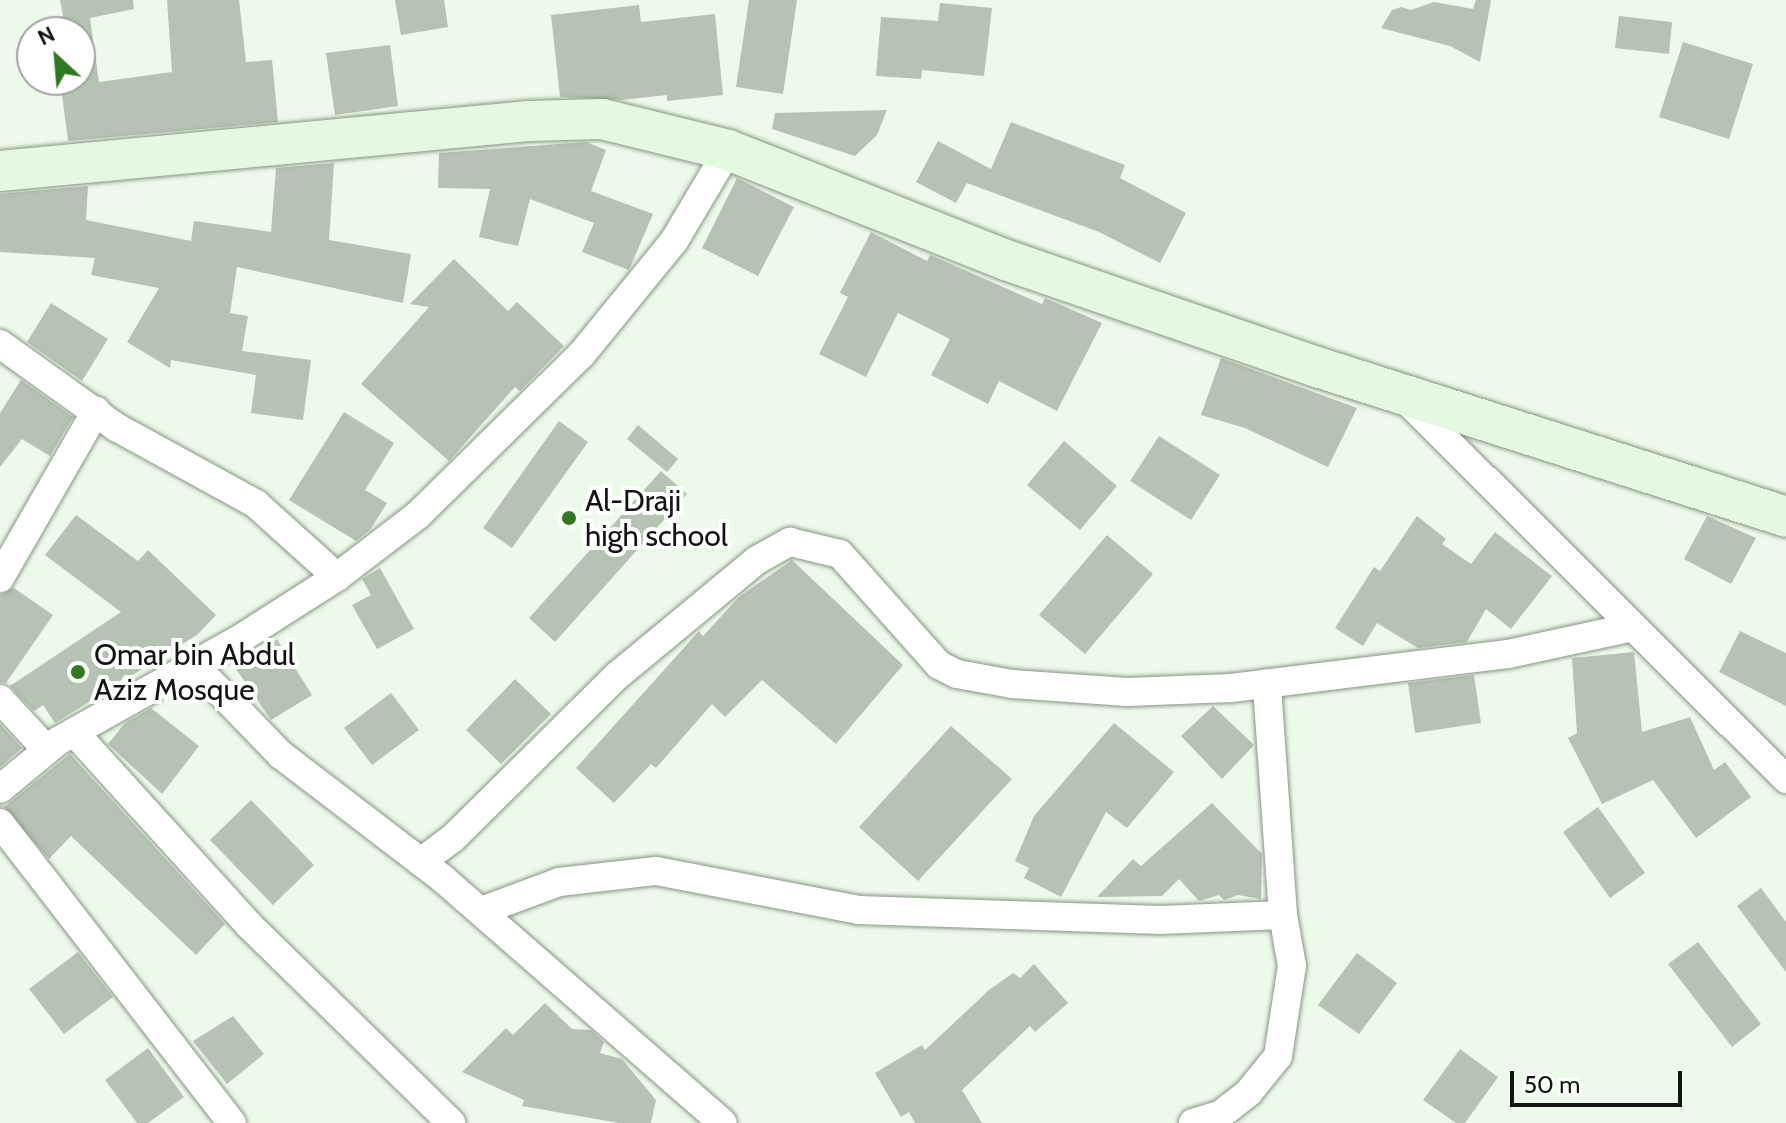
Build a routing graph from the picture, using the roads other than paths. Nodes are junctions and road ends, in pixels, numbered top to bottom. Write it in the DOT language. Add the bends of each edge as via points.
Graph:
graph roads {
  1 [pos="728,150"];
  2 [pos="0,171"];
  3 [pos="924,225"];
  4 [pos="0,344"];
  5 [pos="1400,394"];
  6 [pos="96,411"];
  7 [pos="1786,489"];
  8 [pos="1786,517"];
  9 [pos="337,577"];
  10 [pos="0,578"];
  11 [pos="1633,627"];
  12 [pos="194,665"];
  13 [pos="1267,684"];
  14 [pos="0,699"];
  15 [pos="74,732"];
  16 [pos="47,750"];
  17 [pos="1786,779"];
  18 [pos="0,789"];
  19 [pos="0,823"];
  20 [pos="421,862"];
  21 [pos="481,911"];
  22 [pos="1283,915"];
  23 [pos="1212,1120"];
  24 [pos="232,1123"];
  25 [pos="451,1123"];
  26 [pos="723,1123"];
  1 -- 2 [label="main road" via="602,119 570,118"];
  1 -- 3 [label="main road"];
  1 -- 9 [label="street" via="674,241 581,355 419,514"];
  3 -- 5 [label="main road" via="1006,260"];
  3 -- 7 [label="main road" via="1003,242 1583,431"];
  4 -- 6 [label="street"];
  5 -- 8 [label="main road"];
  5 -- 11 [label="street"];
  6 -- 9 [label="street" via="256,504"];
  6 -- 10 [label="street"];
  9 -- 12 [label="street"];
  11 -- 13 [label="street" via="1508,654"];
  11 -- 17 [label="street"];
  12 -- 15 [label="street"];
  12 -- 20 [label="street" via="281,755"];
  13 -- 20 [label="street" via="1127,692 1012,684 957,674 939,665 840,554 790,542 757,560 618,675 452,839"];
  13 -- 22 [label="street"];
  14 -- 16 [label="street"];
  15 -- 16 [label="street"];
  15 -- 25 [label="street" via="249,925"];
  16 -- 18 [label="street"];
  19 -- 24 [label="street"];
  20 -- 21 [label="street"];
  21 -- 22 [label="street" via="559,882 656,871 858,910 1160,920"];
  21 -- 26 [label="street"];
  22 -- 23 [label="street" via="1292,966 1278,1056 1249,1092"];
}
